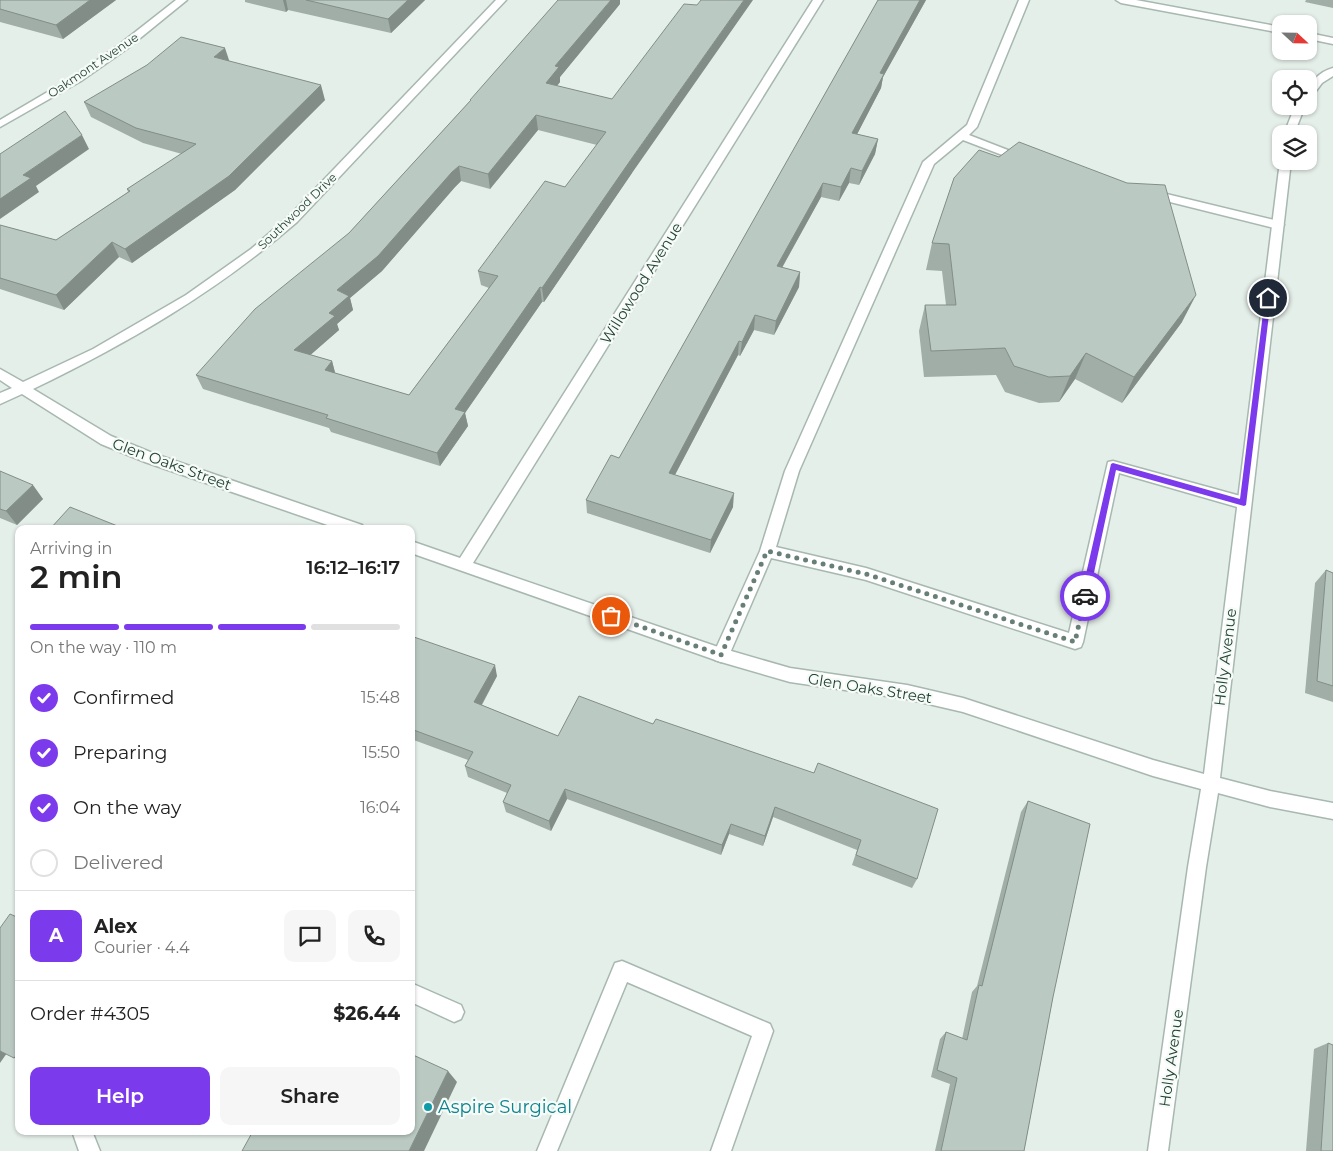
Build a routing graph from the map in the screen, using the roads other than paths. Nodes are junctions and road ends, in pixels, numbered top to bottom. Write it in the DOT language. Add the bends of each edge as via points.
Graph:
graph roads {
  1 [pos="182,0"];
  2 [pos="501,0"];
  3 [pos="818,0"];
  4 [pos="1024,0"];
  5 [pos="1121,0"];
  6 [pos="1272,28"];
  7 [pos="1318,38"];
  8 [pos="1333,41"];
  9 [pos="1333,71"];
  10 [pos="1317,82"];
  11 [pos="0,124"];
  12 [pos="962,136"];
  13 [pos="1031,162"];
  14 [pos="1285,170"];
  15 [pos="1142,192"];
  16 [pos="1278,225"];
  17 [pos="0,374"];
  18 [pos="24,388"];
  19 [pos="0,399"];
  20 [pos="1244,503"];
  21 [pos="345,525"];
  22 [pos="415,548"];
  23 [pos="767,551"];
  24 [pos="464,565"];
  25 [pos="721,655"];
  26 [pos="1211,782"];
  27 [pos="1333,811"];
  28 [pos="415,994"];
  29 [pos="454,1012"];
  30 [pos="82,1135"];
  31 [pos="90,1151"];
  32 [pos="547,1151"];
  33 [pos="721,1151"];
  34 [pos="1158,1151"];
  1 -- 11 [label="street, Oakmont Avenue" via="77,80"];
  2 -- 18 [label="street, Southwood Drive" via="300,212 254,252 190,298 98,352"];
  3 -- 24 [label="street, Willowood Avenue"];
  4 -- 12 [label="street" via="972,127"];
  5 -- 6 [label="street"];
  7 -- 8 [label="street"];
  9 -- 10 [label="street"];
  12 -- 13 [label="street"];
  12 -- 23 [label="street" via="929,162 792,470"];
  14 -- 16 [label="street, Holly Avenue"];
  15 -- 16 [label="street"];
  16 -- 20 [label="street, Holly Avenue"];
  17 -- 18 [label="street, Glen Oaks Street"];
  18 -- 19 [label="street, Southwood Drive"];
  18 -- 21 [label="street, Glen Oaks Street" via="106,440"];
  20 -- 23 [label="street" via="1113,466 1075,642 866,574"];
  20 -- 26 [label="street, Holly Avenue"];
  22 -- 24 [label="street, Glen Oaks Street"];
  23 -- 25 [label="street"];
  24 -- 25 [label="street, Glen Oaks Street"];
  25 -- 26 [label="street, Glen Oaks Street" via="790,675 907,692 963,705 1153,768"];
  26 -- 27 [label="street, Glen Oaks Street" via="1270,799"];
  26 -- 34 [label="street, Holly Avenue"];
  28 -- 29 [label="street"];
  30 -- 31 [label="street"];
  32 -- 33 [label="street" via="622,970 763,1031"];
}
